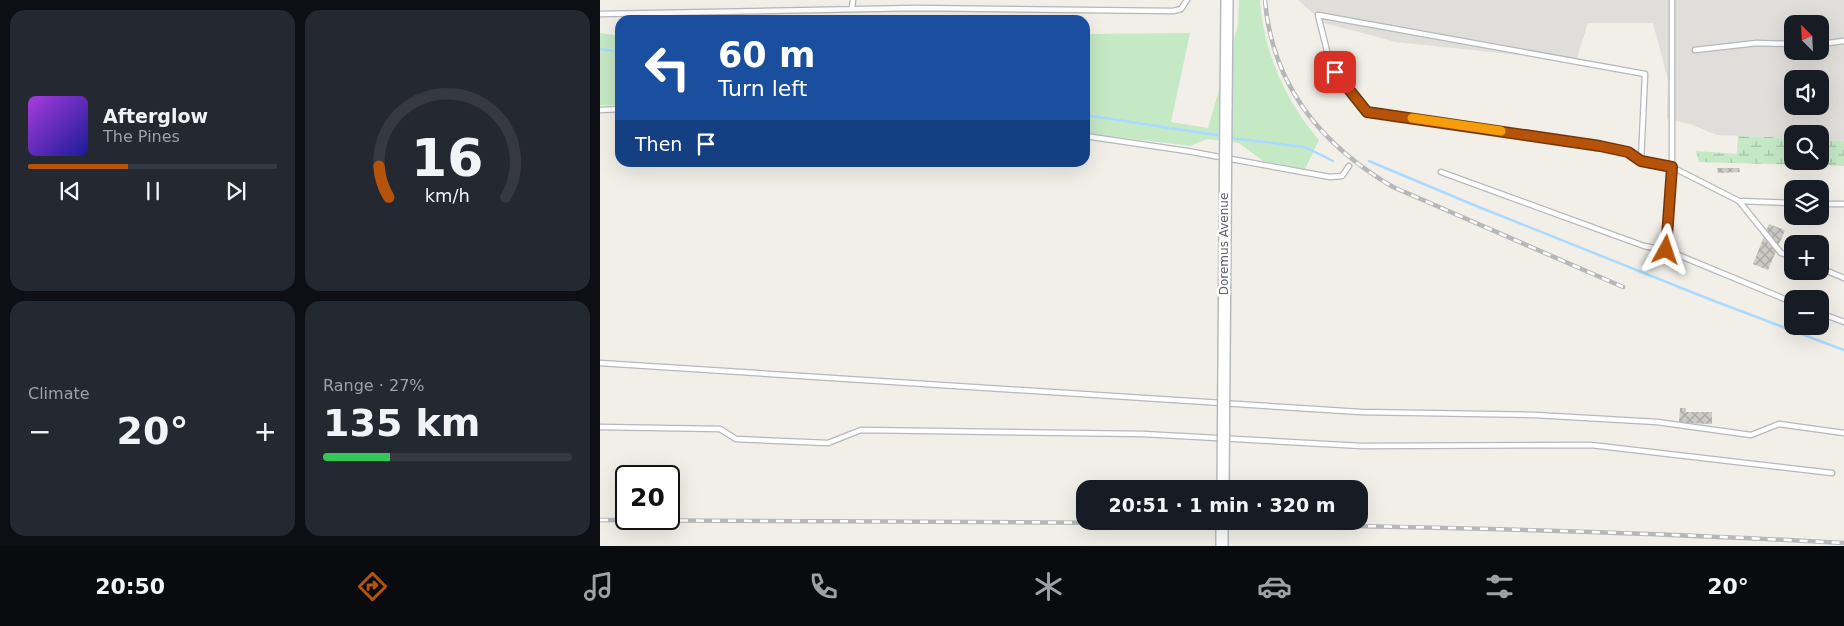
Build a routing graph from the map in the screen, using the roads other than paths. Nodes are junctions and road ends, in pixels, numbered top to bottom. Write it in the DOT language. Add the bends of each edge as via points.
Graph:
graph roads {
  1 [pos="852,0"];
  2 [pos="1187,0"];
  3 [pos="1227,0"];
  4 [pos="1672,0"];
  5 [pos="852,8"];
  6 [pos="600,14"];
  7 [pos="1844,42"];
  8 [pos="1829,43"];
  9 [pos="1784,44"];
  10 [pos="1695,50"];
  11 [pos="615,109"];
  12 [pos="600,110"];
  13 [pos="1090,137"];
  14 [pos="1641,161"];
  15 [pos="1349,166"];
  16 [pos="1672,167"];
  17 [pos="1441,172"];
  18 [pos="1739,201"];
  19 [pos="1784,203"];
  20 [pos="1829,204"];
  21 [pos="1844,204"];
  22 [pos="1666,250"];
  23 [pos="1784,254"];
  24 [pos="1829,272"];
  25 [pos="1844,278"];
  26 [pos="1784,299"];
  27 [pos="1829,316"];
  28 [pos="1844,322"];
  29 [pos="600,363"];
  30 [pos="600,427"];
  31 [pos="1844,433"];
  32 [pos="1832,473"];
  33 [pos="1223,480"];
  34 [pos="1222,530"];
  35 [pos="1222,546"];
  1 -- 5 [label="lane"];
  2 -- 5 [label="lane" via="1182,9 1173,11"];
  3 -- 33 [label="main road, Doremus Avenue, bridge"];
  4 -- 16 [label="lane"];
  5 -- 6 [label="lane"];
  7 -- 8 [label="lane"];
  9 -- 10 [label="lane" via="1757,43"];
  11 -- 12 [label="lane"];
  13 -- 15 [label="lane" via="1330,177 1342,176"];
  14 -- 14 [label="lane" via="1628,152 1600,146 1367,112 1330,64 1318,15 1644,74"];
  14 -- 16 [label="lane"];
  16 -- 18 [label="lane"];
  16 -- 22 [label="lane"];
  17 -- 22 [label="lane" via="1644,246"];
  18 -- 19 [label="lane"];
  18 -- 23 [label="lane"];
  20 -- 21 [label="lane"];
  22 -- 26 [label="lane"];
  24 -- 25 [label="lane"];
  27 -- 28 [label="lane"];
  29 -- 31 [label="lane" via="1361,412 1535,415 1638,421 1751,435 1780,424"];
  30 -- 32 [label="lane" via="720,429 736,439 828,443 861,430 1143,434 1362,446 1591,445"];
  34 -- 35 [label="main road, bridge"];
}
